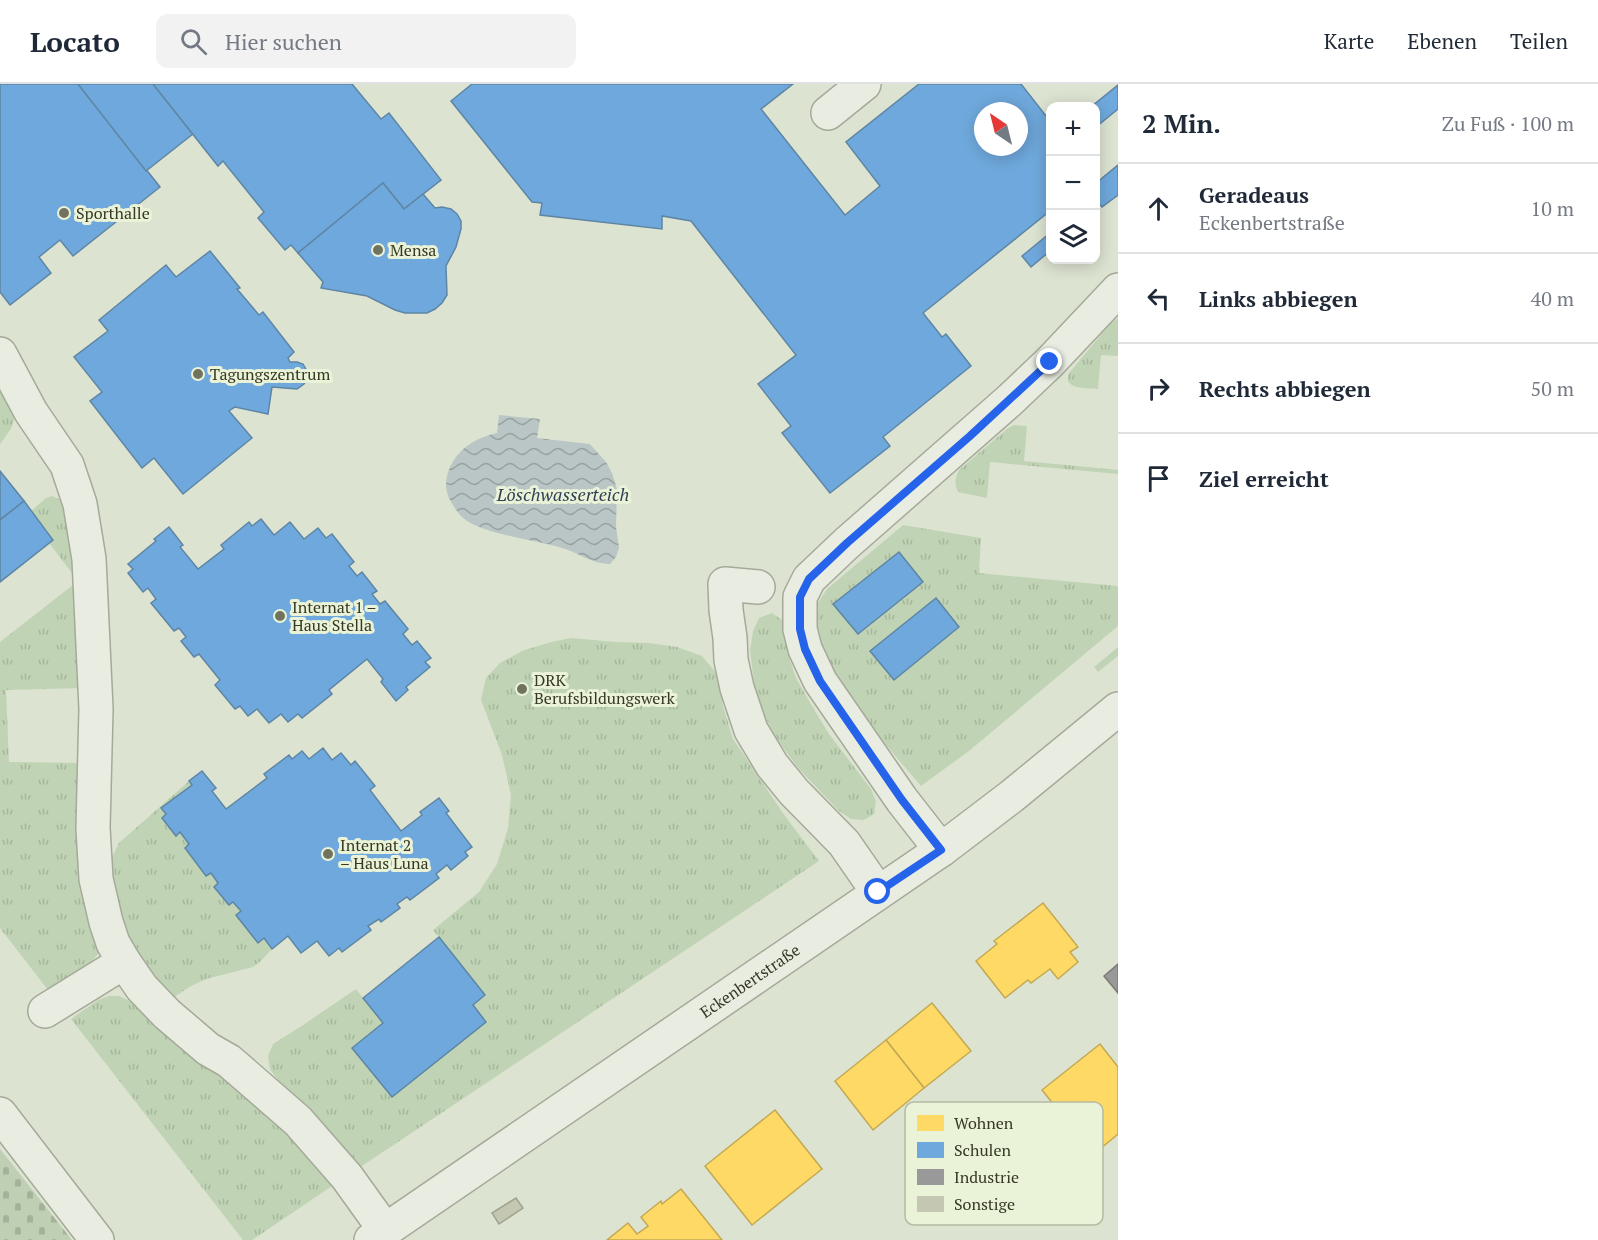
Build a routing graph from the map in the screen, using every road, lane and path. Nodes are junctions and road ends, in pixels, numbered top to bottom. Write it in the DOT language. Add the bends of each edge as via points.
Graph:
graph roads {
  1 [pos="864,84"];
  2 [pos="828,113"];
  3 [pos="1117,292"];
  4 [pos="0,354"];
  5 [pos="758,587"];
  6 [pos="1118,709"];
  7 [pos="941,850"];
  8 [pos="878,892"];
  9 [pos="124,962"];
  10 [pos="45,1011"];
  11 [pos="0,1114"];
  12 [pos="378,1235"];
  13 [pos="97,1240"];
  1 -- 2 [label="street"];
  3 -- 7 [label="street" via="1050,362 1023,401 912,501 847,543 809,579 800,597 800,629 820,681"];
  4 -- 9 [label="street" via="31,412 67,465 80,504 89,559 96,698 96,879 113,943"];
  5 -- 8 [label="street" via="725,584 731,660 751,729 772,765 844,843"];
  6 -- 7 [label="street, Eckenbertstraße"];
  7 -- 8 [label="street, Eckenbertstraße"];
  8 -- 12 [label="street, Eckenbertstraße"];
  9 -- 10 [label="street"];
  9 -- 12 [label="street" via="167,1014 298,1121 346,1177"];
  11 -- 13 [label="street"];
}
